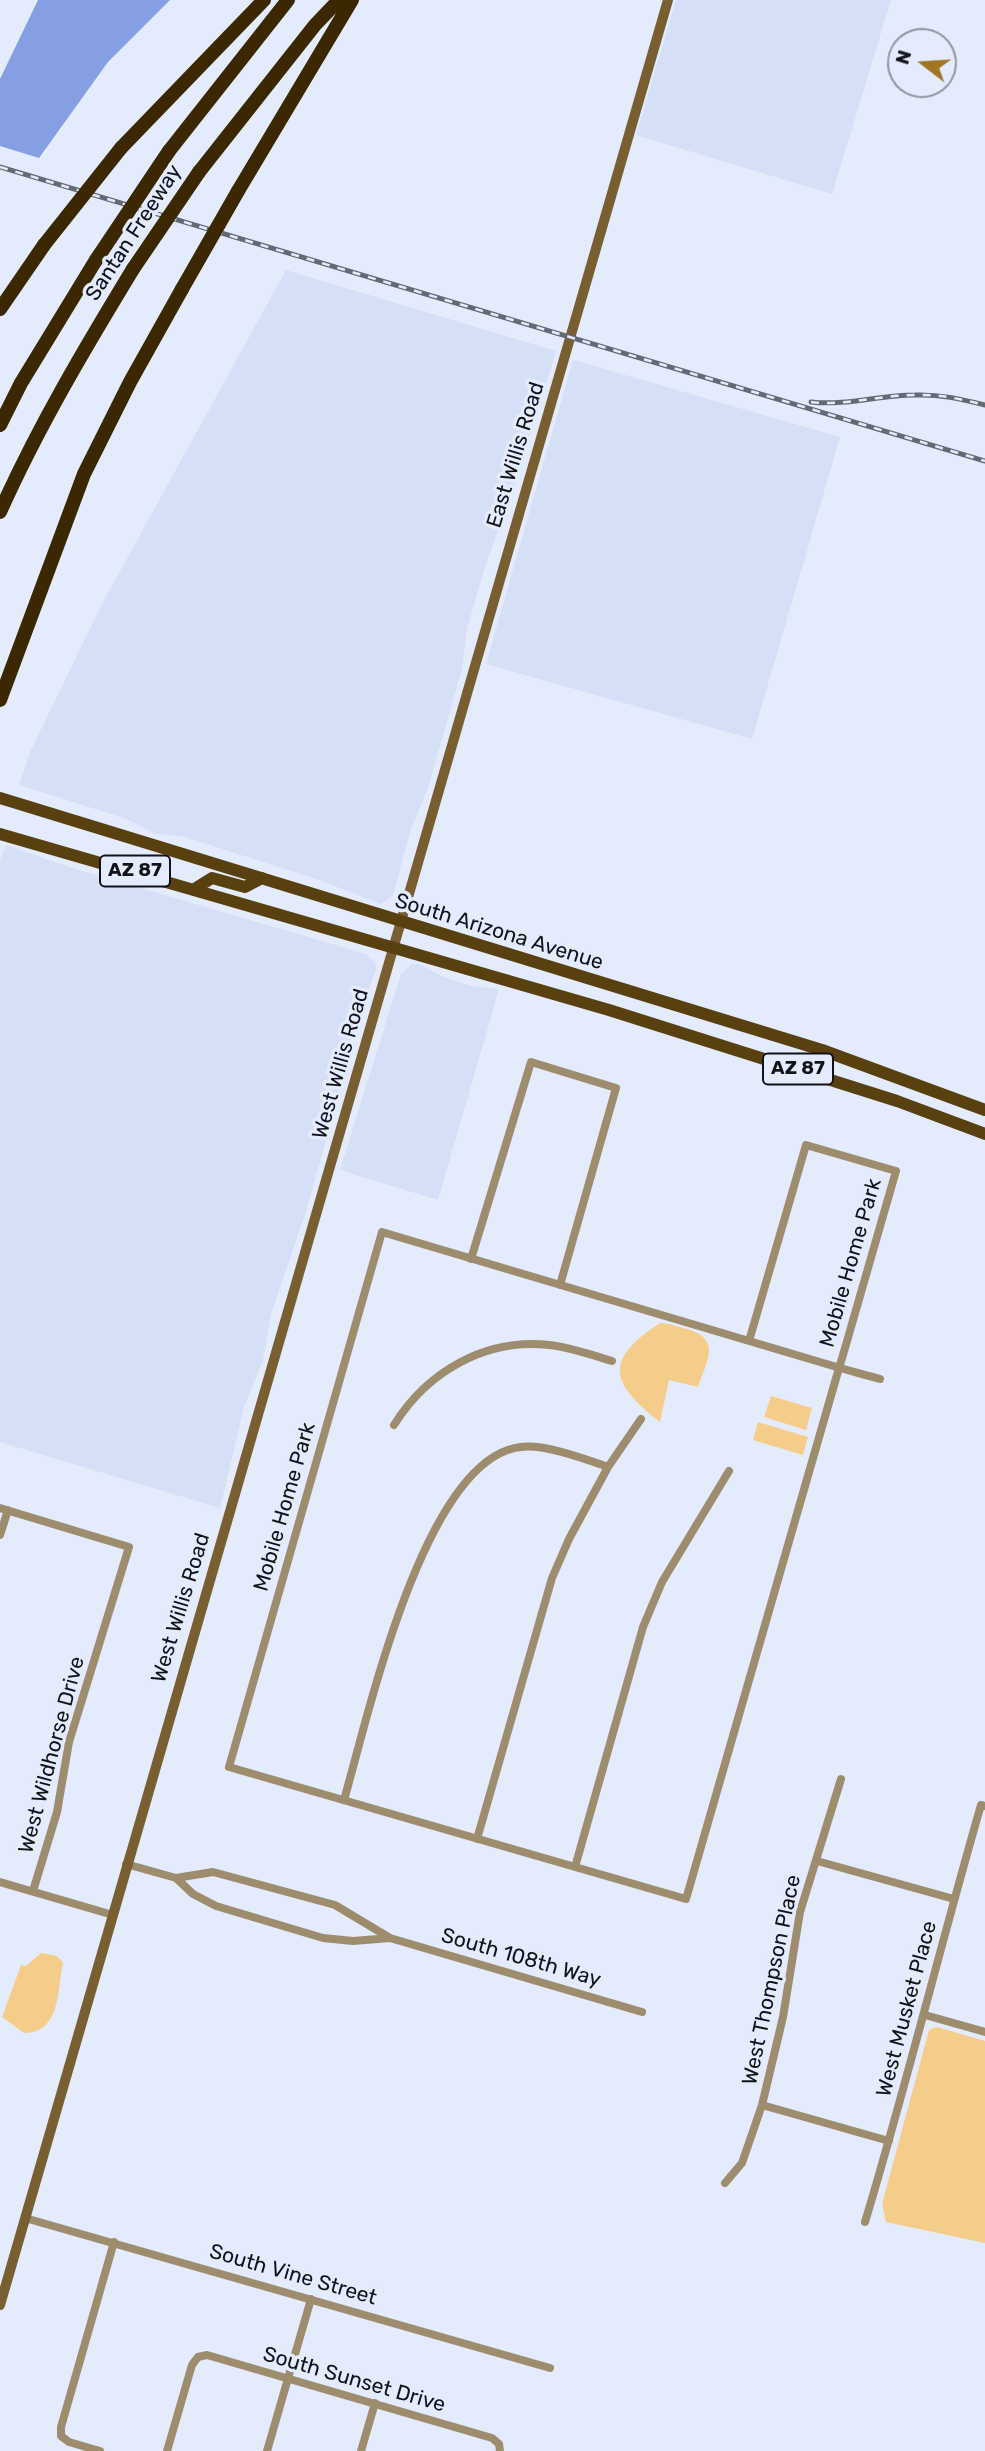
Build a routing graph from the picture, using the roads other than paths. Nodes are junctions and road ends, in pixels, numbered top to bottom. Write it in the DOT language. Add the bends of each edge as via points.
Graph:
graph roads {
  1 [pos="264,0"];
  2 [pos="288,0"];
  3 [pos="339,0"];
  4 [pos="352,0"];
  5 [pos="668,0"];
  6 [pos="0,309"];
  7 [pos="0,425"];
  8 [pos="0,512"];
  9 [pos="0,700"];
  10 [pos="0,798"];
  11 [pos="0,834"];
  12 [pos="262,878"];
  13 [pos="195,888"];
  14 [pos="403,922"];
  15 [pos="396,947"];
  16 [pos="985,1110"];
  17 [pos="985,1134"];
  18 [pos="471,1259"];
  19 [pos="560,1285"];
  20 [pos="749,1341"];
  21 [pos="612,1361"];
  22 [pos="839,1368"];
  23 [pos="880,1379"];
  24 [pos="641,1419"];
  25 [pos="394,1425"];
  26 [pos="608,1467"];
  27 [pos="729,1471"];
  28 [pos="4,1509"];
  29 [pos="0,1535"];
  30 [pos="841,1779"];
  31 [pos="344,1800"];
  32 [pos="983,1805"];
  33 [pos="477,1839"];
  34 [pos="817,1861"];
  35 [pos="126,1864"];
  36 [pos="575,1867"];
  37 [pos="176,1878"];
  38 [pos="0,1882"];
  39 [pos="33,1891"];
  40 [pos="954,1899"];
  41 [pos="113,1915"];
  42 [pos="390,1938"];
  43 [pos="642,2012"];
  44 [pos="925,2015"];
  45 [pos="985,2032"];
  46 [pos="762,2105"];
  47 [pos="889,2141"];
  48 [pos="725,2183"];
  49 [pos="25,2218"];
  50 [pos="865,2222"];
  51 [pos="114,2242"];
  52 [pos="5,2269"];
  53 [pos="311,2299"];
  54 [pos="0,2305"];
  55 [pos="550,2368"];
  56 [pos="288,2378"];
  57 [pos="375,2403"];
  58 [pos="499,2447"];
  59 [pos="100,2451"];
  60 [pos="167,2451"];
  61 [pos="267,2451"];
  62 [pos="361,2451"];
  1 -- 6 [label="highway, bridge" via="121,148"];
  2 -- 7 [label="highway, Santan Freeway, bridge" via="169,151 96,260"];
  3 -- 8 [label="highway, Santan Freeway, bridge" via="199,172 133,269 65,383"];
  4 -- 9 [label="highway, bridge" via="130,382 84,474"];
  5 -- 14 [label="street, East Willis Road"];
  10 -- 12 [label="main road, South Arizona Avenue / AZ 87"];
  11 -- 13 [label="main road, South Arizona Avenue / AZ 87"];
  12 -- 13 [label="main road" via="245,887 212,878"];
  12 -- 14 [label="main road, South Arizona Avenue / AZ 87"];
  13 -- 15 [label="main road, South Arizona Avenue / AZ 87"];
  14 -- 15 [label="street, West Willis Road"];
  14 -- 16 [label="main road, South Arizona Avenue / AZ 87" via="822,1050"];
  15 -- 17 [label="main road, South Arizona Avenue / AZ 87" via="732,1047"];
  15 -- 35 [label="street, West Willis Road"];
  18 -- 19 [label="street, Mobile Home Park"];
  18 -- 19 [label="street" via="531,1062 616,1088"];
  18 -- 31 [label="street, Mobile Home Park" via="382,1232 229,1767"];
  19 -- 20 [label="street, Mobile Home Park"];
  20 -- 22 [label="street, Mobile Home Park"];
  20 -- 22 [label="street, Mobile Home Park" via="806,1145 896,1171"];
  21 -- 25 [label="street" via="548,1344 479,1353 453,1364 428,1385"];
  22 -- 23 [label="street, Mobile Home Park"];
  22 -- 36 [label="street, Mobile Home Park" via="686,1899"];
  24 -- 26 [label="street"];
  26 -- 31 [label="street" via="522,1446 490,1458 469,1480 439,1521 408,1586 390,1633"];
  26 -- 33 [label="street" via="552,1578"];
  27 -- 36 [label="street" via="662,1582 643,1627"];
  28 -- 29 [label="street"];
  28 -- 39 [label="street, West Wildhorse Drive" via="129,1548 69,1742 57,1812"];
  30 -- 34 [label="street, West Thompson Place"];
  31 -- 33 [label="street, Mobile Home Park"];
  32 -- 40 [label="street, West Musket Place"];
  33 -- 36 [label="street, Mobile Home Park"];
  34 -- 40 [label="street"];
  34 -- 46 [label="street, West Thompson Place" via="800,1912 783,2017"];
  35 -- 37 [label="street, South 108th Way"];
  35 -- 41 [label="street, West Willis Road"];
  37 -- 42 [label="street, South 108th Way" via="216,1906 323,1938"];
  37 -- 42 [label="street, South 108th Way" via="213,1872 257,1882 344,1908"];
  38 -- 39 [label="street"];
  39 -- 41 [label="street"];
  40 -- 44 [label="street, West Musket Place"];
  41 -- 49 [label="street, West Willis Road"];
  42 -- 43 [label="street, South 108th Way"];
  44 -- 45 [label="street"];
  44 -- 47 [label="street, West Musket Place"];
  46 -- 47 [label="street"];
  46 -- 48 [label="street, West Thompson Place" via="742,2163"];
  47 -- 50 [label="street, West Musket Place"];
  49 -- 51 [label="street, South Vine Street"];
  49 -- 52 [label="street, West Willis Road"];
  51 -- 53 [label="street, South Vine Street"];
  51 -- 59 [label="street" via="61,2427 61,2436 69,2442"];
  52 -- 54 [label="street, West Willis Road"];
  53 -- 55 [label="street, South Vine Street"];
  53 -- 56 [label="street"];
  56 -- 57 [label="street, South Sunset Drive"];
  56 -- 60 [label="street, South Sunset Drive" via="207,2355 198,2357"];
  56 -- 61 [label="street"];
  57 -- 58 [label="street, South Sunset Drive" via="492,2438"];
  57 -- 62 [label="street"];
}
